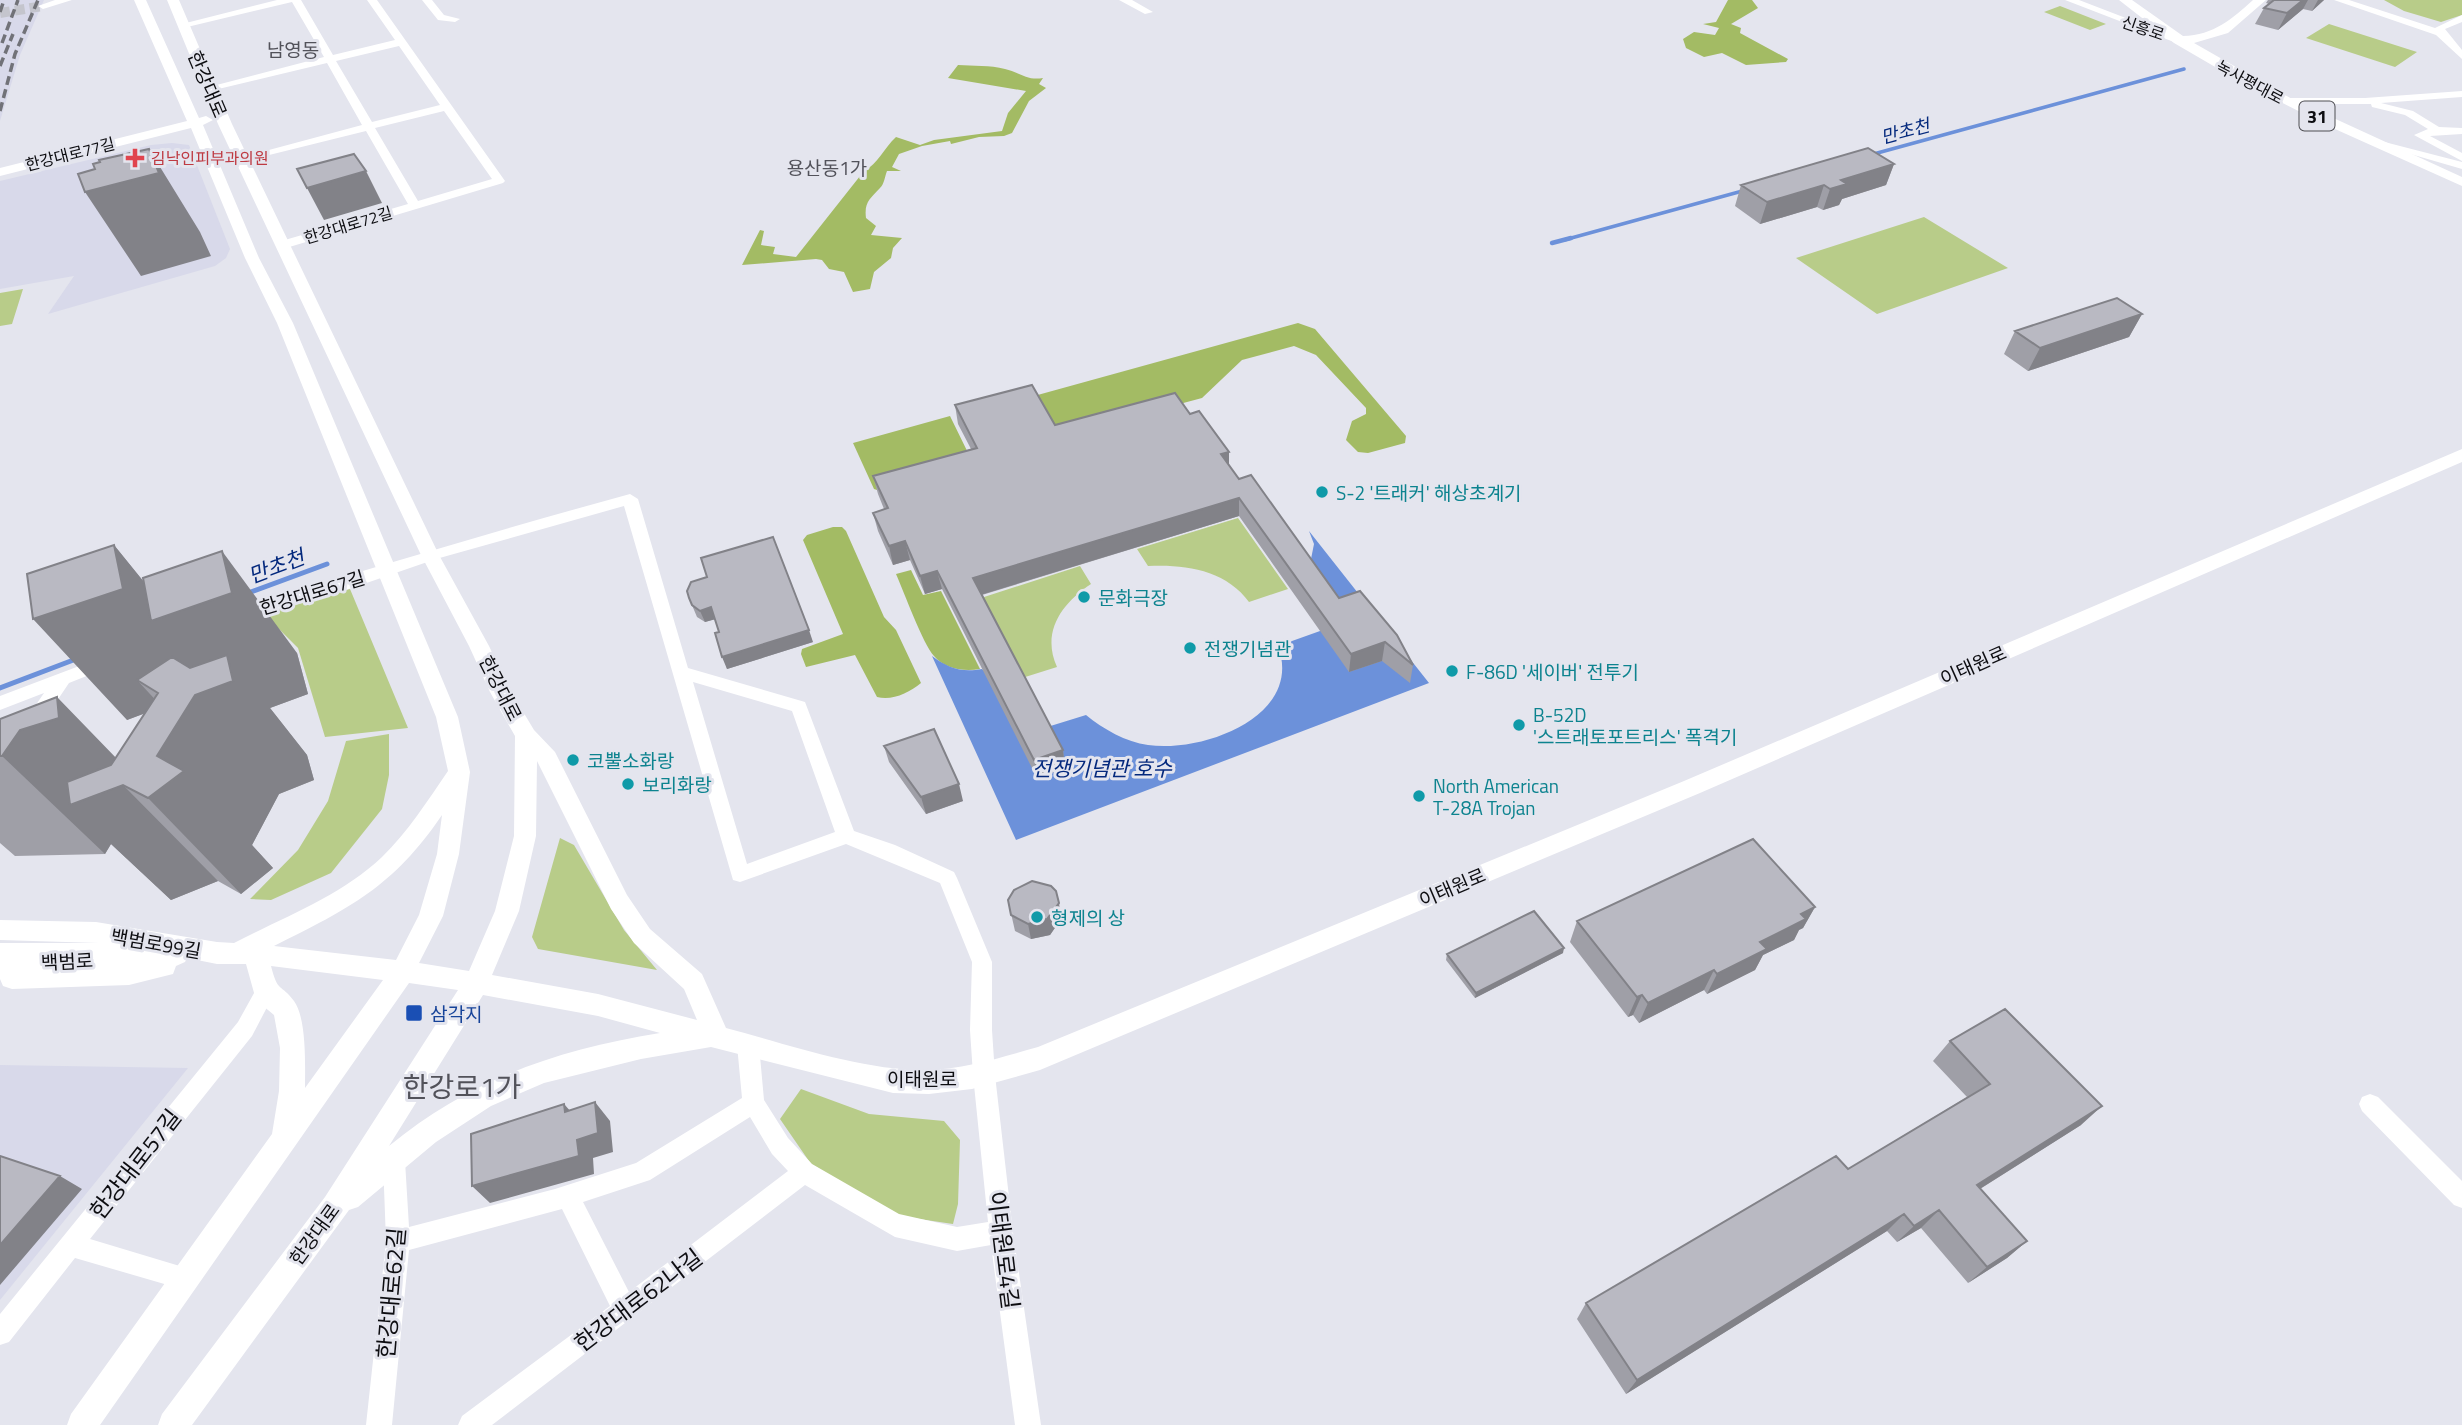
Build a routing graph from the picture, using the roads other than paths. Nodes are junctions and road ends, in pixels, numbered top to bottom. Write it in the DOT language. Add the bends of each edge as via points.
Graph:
graph roads {
  1 [pos="67,0"];
  2 [pos="139,0"];
  3 [pos="173,0"];
  4 [pos="289,0"];
  5 [pos="296,0"];
  6 [pos="372,0"];
  7 [pos="427,0"];
  8 [pos="1124,0"];
  9 [pos="2070,0"];
  10 [pos="2125,0"];
  11 [pos="2260,0"];
  12 [pos="2339,0"];
  13 [pos="43,6"];
  14 [pos="1148,12"];
  15 [pos="2144,15"];
  16 [pos="2115,18"];
  17 [pos="2462,18"];
  18 [pos="455,19"];
  19 [pos="183,25"];
  20 [pos="2440,33"];
  21 [pos="2178,40"];
  22 [pos="401,42"];
  23 [pos="2462,56"];
  24 [pos="330,59"];
  25 [pos="210,88"];
  26 [pos="2462,94"];
  27 [pos="2425,97"];
  28 [pos="2287,101"];
  29 [pos="2365,101"];
  30 [pos="2462,104"];
  31 [pos="446,107"];
  32 [pos="222,117"];
  33 [pos="194,123"];
  34 [pos="369,127"];
  35 [pos="2437,130"];
  36 [pos="2462,131"];
  37 [pos="2360,135"];
  38 [pos="242,159"];
  39 [pos="2461,162"];
  40 [pos="0,172"];
  41 [pos="2462,182"];
  42 [pos="414,205"];
  43 [pos="282,245"];
  44 [pos="2462,455"];
  45 [pos="430,555"];
  46 [pos="386,569"];
  47 [pos="230,616"];
  48 [pos="115,659"];
  49 [pos="681,672"];
  50 [pos="63,678"];
  51 [pos="0,703"];
  52 [pos="24,736"];
  53 [pos="526,736"];
  54 [pos="459,772"];
  55 [pos="846,836"];
  56 [pos="0,930"];
  57 [pos="0,954"];
  58 [pos="236,954"];
  59 [pos="0,964"];
  60 [pos="403,971"];
  61 [pos="0,978"];
  62 [pos="476,984"];
  63 [pos="265,992"];
  64 [pos="716,1035"];
  65 [pos="748,1045"];
  66 [pos="984,1075"];
  67 [pos="753,1103"];
  68 [pos="2370,1104"];
  69 [pos="283,1138"];
  70 [pos="394,1161"];
  71 [pos="804,1172"];
  72 [pos="569,1196"];
  73 [pos="2462,1197"];
  74 [pos="335,1207"];
  75 [pos="1001,1232"];
  76 [pos="398,1241"];
  77 [pos="71,1245"];
  78 [pos="184,1278"];
  79 [pos="625,1310"];
  80 [pos="0,1333"];
  81 [pos="82,1425"];
  82 [pos="173,1425"];
  83 [pos="379,1425"];
  84 [pos="471,1425"];
  85 [pos="1028,1425"];
  1 -- 13 [label="street"];
  2 -- 33 [label="main road, 한강대로"];
  3 -- 19 [label="main road, 한강대로"];
  4 -- 19 [label="street"];
  5 -- 24 [label="street, 한강대로72길"];
  6 -- 22 [label="street"];
  7 -- 18 [label="street" via="441,18"];
  8 -- 14 [label="street"];
  9 -- 16 [label="street, 신흥로"];
  10 -- 15 [label="main road, 녹사평대로 / 31"];
  11 -- 21 [label="main road" via="2220,35"];
  12 -- 20 [label="street"];
  15 -- 16 [label="street"];
  15 -- 21 [label="main road, 녹사평대로 / 31"];
  16 -- 21 [label="street, 신흥로"];
  17 -- 20 [label="street" via="2440,28"];
  19 -- 25 [label="main road, 한강대로"];
  20 -- 23 [label="street"];
  21 -- 28 [label="main road, 녹사평대로 / 31"];
  22 -- 24 [label="street"];
  22 -- 31 [label="street"];
  24 -- 25 [label="street"];
  24 -- 34 [label="street, 한강대로72길"];
  25 -- 32 [label="main road, 한강대로"];
  26 -- 27 [label="street"];
  27 -- 29 [label="street"];
  27 -- 30 [label="street"];
  28 -- 29 [label="street"];
  28 -- 37 [label="main road, 녹사평대로 / 31"];
  29 -- 35 [label="street" via="2409,113"];
  31 -- 34 [label="street"];
  31 -- 42 [label="street, 한강대로72길" via="499,181"];
  32 -- 33 [label="main road, 한강대로77길"];
  32 -- 38 [label="main road, 한강대로"];
  33 -- 40 [label="main road, 한강대로77길"];
  33 -- 46 [label="main road, 한강대로" via="285,323"];
  34 -- 38 [label="street"];
  34 -- 42 [label="street, 한강대로72길"];
  35 -- 36 [label="street"];
  35 -- 39 [label="street" via="2420,135"];
  37 -- 39 [label="street"];
  37 -- 41 [label="main road, 녹사평대로 / 31"];
  38 -- 43 [label="main road, 한강대로"];
  42 -- 43 [label="street, 한강대로72길"];
  43 -- 45 [label="main road, 한강대로"];
  44 -- 66 [label="main road, 이태원로" via="1692,787 1052,1053"];
  45 -- 46 [label="street, 한강대로67길"];
  45 -- 49 [label="street, 한강대로67길" via="630,499"];
  45 -- 53 [label="main road, 한강대로"];
  46 -- 47 [label="street, 한강대로67길"];
  46 -- 54 [label="main road, 한강대로" via="447,717"];
  48 -- 50 [label="street"];
  49 -- 55 [label="street" via="799,708"];
  49 -- 55 [label="street" via="740,874"];
  50 -- 51 [label="street"];
  50 -- 52 [label="street"];
  53 -- 62 [label="main road, 한강대로" via="525,836 507,911"];
  53 -- 64 [label="main road" via="547,758 619,902 656,950 692,982"];
  54 -- 58 [label="main road" via="416,835 389,865 352,892"];
  54 -- 60 [label="main road, 한강대로" via="448,854 431,916"];
  55 -- 66 [label="street, 이태원로4길" via="947,878 982,962"];
  56 -- 58 [label="main road, 백범로99길" via="96,932"];
  57 -- 58 [label="main road, 백범로"];
  58 -- 59 [label="main road, 백범로"];
  58 -- 60 [label="main road, 백범로"];
  58 -- 61 [label="main road, 백범로99길" via="129,974"];
  58 -- 63 [label="main road"];
  60 -- 62 [label="main road, 이태원로"];
  60 -- 69 [label="main road, 한강대로"];
  62 -- 64 [label="main road, 이태원로" via="598,1005"];
  62 -- 74 [label="main road, 한강대로"];
  63 -- 69 [label="main road" via="285,1009 293,1048 292,1091"];
  63 -- 77 [label="street, 한강대로57길" via="245,1029"];
  64 -- 65 [label="main road, 이태원로"];
  64 -- 70 [label="main road" via="625,1049 565,1064 504,1087 452,1114"];
  65 -- 66 [label="main road, 이태원로" via="894,1081"];
  65 -- 67 [label="street"];
  66 -- 75 [label="street, 이태원로4길"];
  67 -- 71 [label="street" via="780,1146"];
  67 -- 72 [label="street" via="642,1172"];
  68 -- 73 [label="street"];
  69 -- 78 [label="main road, 한강대로"];
  70 -- 74 [label="main road"];
  70 -- 76 [label="street, 한강대로62길"];
  71 -- 75 [label="street" via="895,1225 957,1238"];
  71 -- 79 [label="street, 한강대로62나길"];
  72 -- 76 [label="street"];
  72 -- 79 [label="street"];
  74 -- 82 [label="main road, 한강대로"];
  75 -- 85 [label="street, 이태원로4길"];
  76 -- 83 [label="street, 한강대로62길"];
  77 -- 78 [label="street"];
  77 -- 80 [label="street, 한강대로57길"];
  78 -- 81 [label="main road, 한강대로"];
  79 -- 84 [label="street, 한강대로62나길"];
}
